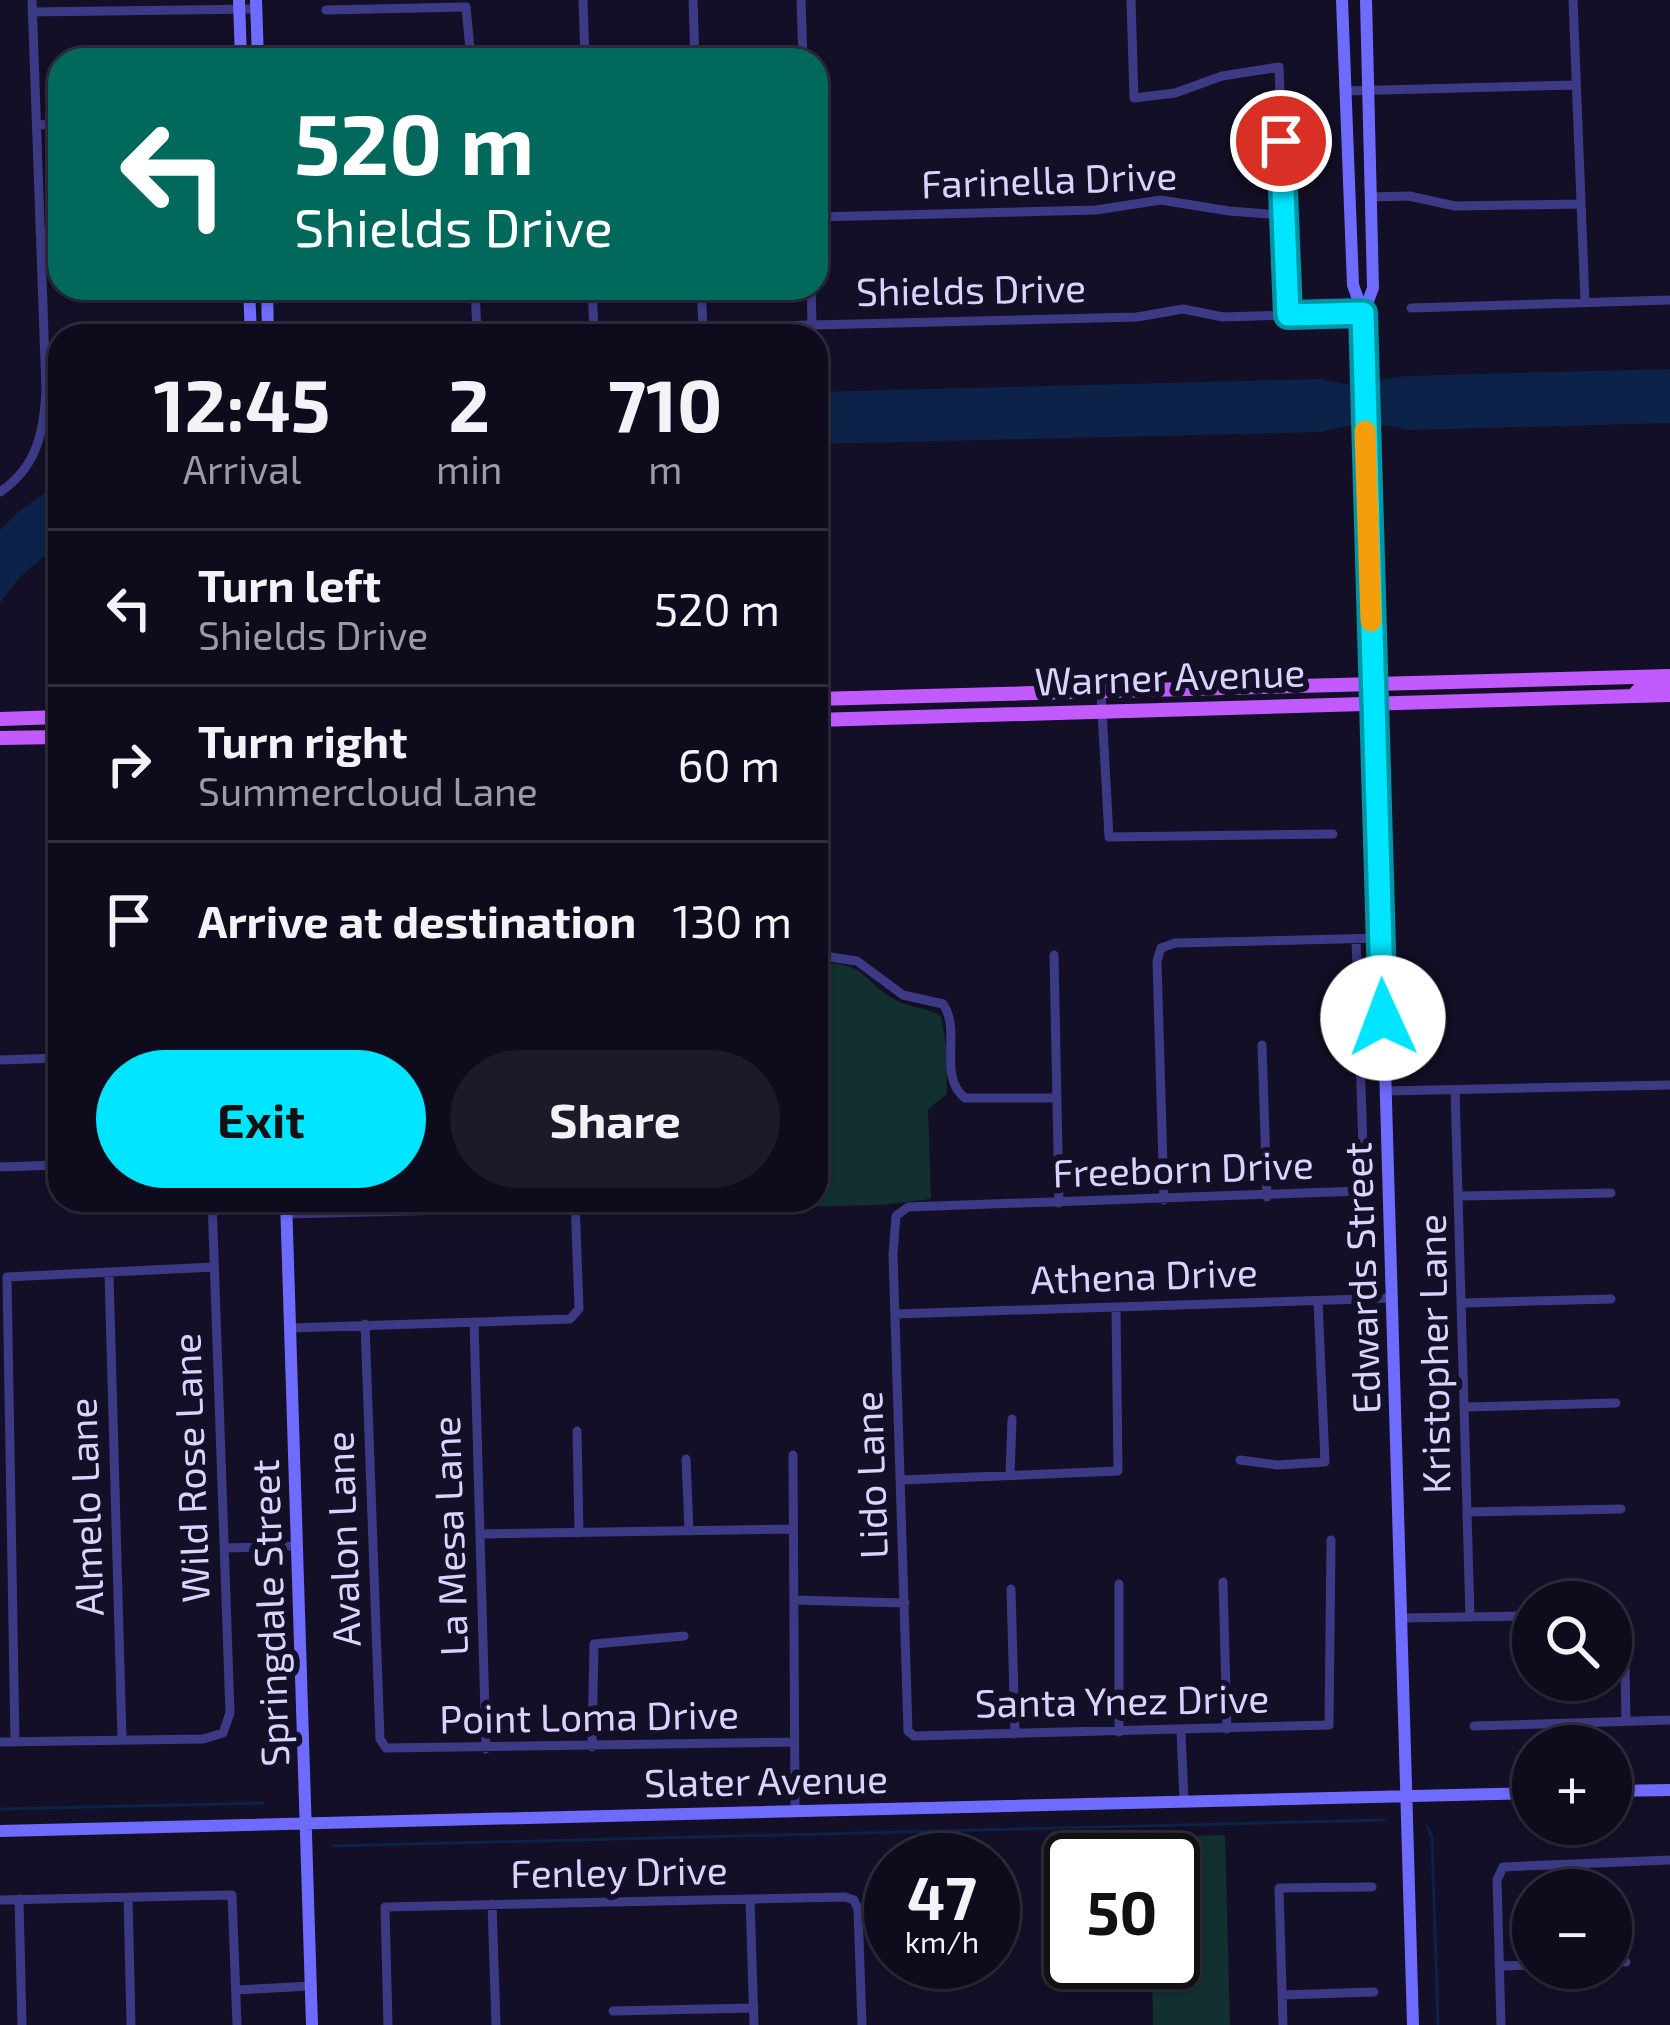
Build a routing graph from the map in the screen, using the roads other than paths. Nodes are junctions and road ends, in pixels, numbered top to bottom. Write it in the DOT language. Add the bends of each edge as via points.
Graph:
graph roads {
  1 [pos="583,0"];
  2 [pos="693,0"];
  3 [pos="801,0"];
  4 [pos="1131,0"];
  5 [pos="1342,0"];
  6 [pos="1366,0"];
  7 [pos="1573,0"];
  8 [pos="239,4"];
  9 [pos="256,4"];
  10 [pos="32,6"];
  11 [pos="326,10"];
  12 [pos="241,48"];
  13 [pos="258,48"];
  14 [pos="470,48"];
  15 [pos="585,48"];
  16 [pos="694,48"];
  17 [pos="803,48"];
  18 [pos="1576,85"];
  19 [pos="1369,90"];
  20 [pos="1345,91"];
  21 [pos="37,124"];
  22 [pos="48,124"];
  23 [pos="1372,197"];
  24 [pos="1580,204"];
  25 [pos="1283,214"];
  26 [pos="828,217"];
  27 [pos="40,232"];
  28 [pos="48,232"];
  29 [pos="811,300"];
  30 [pos="1670,300"];
  31 [pos="1585,302"];
  32 [pos="1411,308"];
  33 [pos="1363,313"];
  34 [pos="1288,315"];
  35 [pos="812,323"];
  36 [pos="785,324"];
  37 [pos="44,339"];
  38 [pos="48,339"];
  39 [pos="0,492"];
  40 [pos="1670,676"];
  41 [pos="1633,677"];
  42 [pos="1372,686"];
  43 [pos="1670,686"];
  44 [pos="1101,693"];
  45 [pos="1670,695"];
  46 [pos="1633,696"];
  47 [pos="1555,698"];
  48 [pos="828,699"];
  49 [pos="1372,705"];
  50 [pos="1102,713"];
  51 [pos="0,718"];
  52 [pos="39,718"];
  53 [pos="48,718"];
  54 [pos="828,720"];
  55 [pos="39,737"];
  56 [pos="48,737"];
  57 [pos="0,738"];
  58 [pos="1333,834"];
  59 [pos="1381,938"];
  60 [pos="1356,939"];
  61 [pos="1054,955"];
  62 [pos="828,957"];
  63 [pos="1262,1046"];
  64 [pos="48,1058"];
  65 [pos="0,1060"];
  66 [pos="1670,1085"];
  67 [pos="1455,1090"];
  68 [pos="1385,1091"];
  69 [pos="1058,1098"];
  70 [pos="48,1165"];
  71 [pos="0,1167"];
  72 [pos="1611,1192"];
  73 [pos="1460,1196"];
  74 [pos="1267,1197"];
  75 [pos="1164,1200"];
  76 [pos="1059,1203"];
  77 [pos="899,1211"];
  78 [pos="212,1212"];
  79 [pos="286,1212"];
  80 [pos="575,1212"];
  81 [pos="214,1267"];
  82 [pos="109,1273"];
  83 [pos="1393,1298"];
  84 [pos="1611,1299"];
  85 [pos="1318,1301"];
  86 [pos="1463,1304"];
  87 [pos="1116,1307"];
  88 [pos="896,1314"];
  89 [pos="474,1322"];
  90 [pos="365,1324"];
  91 [pos="290,1328"];
  92 [pos="1616,1403"];
  93 [pos="1465,1406"];
  94 [pos="1012,1418"];
  95 [pos="577,1432"];
  96 [pos="793,1455"];
  97 [pos="686,1459"];
  98 [pos="1240,1460"];
  99 [pos="1010,1475"];
  100 [pos="902,1480"];
  101 [pos="1621,1509"];
  102 [pos="1468,1512"];
  103 [pos="793,1529"];
  104 [pos="689,1531"];
  105 [pos="578,1533"];
  106 [pos="480,1534"];
  107 [pos="1331,1540"];
  108 [pos="297,1546"];
  109 [pos="225,1548"];
  110 [pos="1223,1582"];
  111 [pos="1120,1585"];
  112 [pos="1011,1589"];
  113 [pos="794,1600"];
  114 [pos="905,1603"];
  115 [pos="1512,1616"];
  116 [pos="1470,1617"];
  117 [pos="1402,1618"];
  118 [pos="684,1636"];
  119 [pos="1626,1701"];
  120 [pos="1670,1720"];
  121 [pos="1626,1721"];
  122 [pos="1474,1726"];
  123 [pos="1227,1730"];
  124 [pos="1119,1732"];
  125 [pos="1180,1732"];
  126 [pos="1015,1735"];
  127 [pos="914,1736"];
  128 [pos="122,1739"];
  129 [pos="15,1741"];
  130 [pos="0,1742"];
  131 [pos="794,1742"];
  132 [pos="592,1747"];
  133 [pos="386,1748"];
  134 [pos="487,1749"];
  135 [pos="1670,1790"];
  136 [pos="1632,1791"];
  137 [pos="1512,1793"];
  138 [pos="1408,1795"];
  139 [pos="1184,1801"];
  140 [pos="795,1810"];
  141 [pos="306,1823"];
  142 [pos="0,1831"];
  143 [pos="1670,1860"];
  144 [pos="1372,1887"];
  145 [pos="128,1897"];
  146 [pos="19,1899"];
  147 [pos="750,1899"];
  148 [pos="0,1900"];
  149 [pos="493,1904"];
  150 [pos="1499,1966"];
  151 [pos="1512,1966"];
  152 [pos="311,1986"];
  153 [pos="236,1990"];
  154 [pos="1374,1992"];
  155 [pos="1282,1995"];
  156 [pos="754,2008"];
  157 [pos="614,2011"];
  158 [pos="22,2025"];
  159 [pos="131,2025"];
  160 [pos="237,2025"];
  161 [pos="312,2025"];
  162 [pos="388,2025"];
  163 [pos="496,2025"];
  164 [pos="754,2025"];
  165 [pos="862,2025"];
  166 [pos="1283,2025"];
  167 [pos="1413,2025"];
  168 [pos="1501,2025"];
  1 -- 15 [label="street"];
  2 -- 16 [label="street"];
  3 -- 17 [label="street"];
  4 -- 25 [label="street" via="1133,98 1279,67"];
  5 -- 20 [label="main road, Edwards Street"];
  6 -- 19 [label="main road, Edwards Street"];
  7 -- 18 [label="street"];
  8 -- 9 [label="street"];
  8 -- 10 [label="street"];
  8 -- 12 [label="main road"];
  9 -- 13 [label="main road"];
  10 -- 21 [label="street"];
  11 -- 14 [label="street" via="466,7"];
  18 -- 19 [label="street"];
  18 -- 24 [label="street"];
  19 -- 20 [label="street"];
  19 -- 23 [label="main road, Edwards Street"];
  20 -- 33 [label="main road, Edwards Street" via="1353,285"];
  21 -- 22 [label="street"];
  21 -- 27 [label="street"];
  23 -- 24 [label="street" via="1455,206"];
  23 -- 33 [label="main road, Edwards Street" via="1373,287"];
  24 -- 31 [label="street"];
  25 -- 26 [label="street, Farinella Drive" via="1161,200 1096,210"];
  25 -- 34 [label="street"];
  27 -- 28 [label="street"];
  27 -- 37 [label="street"];
  29 -- 35 [label="street"];
  30 -- 31 [label="street"];
  31 -- 32 [label="street"];
  33 -- 34 [label="street, Shields Drive"];
  33 -- 42 [label="main road, Edwards Street"];
  34 -- 35 [label="street, Shields Drive" via="1183,309 1137,317"];
  35 -- 36 [label="street, Shields Drive"];
  37 -- 38 [label="street"];
  37 -- 39 [label="street" via="44,434"];
  40 -- 41 [label="main road, Warner Avenue"];
  41 -- 42 [label="main road, Warner Avenue"];
  41 -- 47 [label="main road" via="1617,688"];
  42 -- 44 [label="main road, Warner Avenue"];
  42 -- 49 [label="main road, Edwards Street"];
  43 -- 46 [label="main road" via="1642,686"];
  44 -- 48 [label="main road, Warner Avenue"];
  44 -- 50 [label="street"];
  45 -- 46 [label="main road, Warner Avenue"];
  46 -- 47 [label="main road, Warner Avenue"];
  47 -- 49 [label="main road, Warner Avenue"];
  49 -- 50 [label="main road, Warner Avenue"];
  49 -- 59 [label="main road, Edwards Street"];
  50 -- 54 [label="main road, Warner Avenue"];
  50 -- 58 [label="street" via="1109,837"];
  51 -- 52 [label="main road"];
  52 -- 53 [label="main road"];
  52 -- 55 [label="main road"];
  55 -- 56 [label="main road"];
  55 -- 57 [label="main road"];
  59 -- 60 [label="street"];
  59 -- 68 [label="main road, Edwards Street"];
  60 -- 74 [label="street, Freeborn Drive" via="1363,1185 1355,1193"];
  60 -- 75 [label="street" via="1161,947"];
  61 -- 69 [label="street"];
  62 -- 69 [label="street" via="857,961 903,995 947,1008 959,1094"];
  63 -- 74 [label="street"];
  64 -- 65 [label="street"];
  66 -- 67 [label="street"];
  67 -- 68 [label="street"];
  67 -- 73 [label="street, Kristopher Lane"];
  68 -- 83 [label="main road, Edwards Street"];
  69 -- 76 [label="street"];
  70 -- 71 [label="street"];
  72 -- 73 [label="street"];
  73 -- 86 [label="street, Kristopher Lane"];
  74 -- 75 [label="street, Freeborn Drive"];
  75 -- 76 [label="street, Freeborn Drive"];
  76 -- 77 [label="street, Freeborn Drive"];
  77 -- 88 [label="street, Lido Lane"];
  78 -- 81 [label="street, Wild Rose Lane"];
  79 -- 91 [label="main road, Springdale Street"];
  80 -- 89 [label="street" via="576,1316"];
  81 -- 82 [label="street"];
  81 -- 109 [label="street, Wild Rose Lane"];
  82 -- 128 [label="street, Almelo Lane"];
  82 -- 129 [label="street" via="7,1277"];
  83 -- 85 [label="street, Athena Drive"];
  83 -- 117 [label="main road, Edwards Street"];
  84 -- 86 [label="street"];
  85 -- 87 [label="street, Athena Drive"];
  85 -- 98 [label="street" via="1325,1462"];
  86 -- 93 [label="street, Kristopher Lane"];
  87 -- 88 [label="street, Athena Drive"];
  87 -- 99 [label="street" via="1118,1471"];
  88 -- 100 [label="street, Lido Lane"];
  89 -- 90 [label="street"];
  89 -- 106 [label="street, La Mesa Lane"];
  90 -- 91 [label="street"];
  90 -- 133 [label="street, Avalon Lane"];
  91 -- 108 [label="main road, Springdale Street"];
  92 -- 93 [label="street"];
  93 -- 102 [label="street, Kristopher Lane"];
  94 -- 99 [label="street"];
  95 -- 105 [label="street"];
  96 -- 103 [label="street"];
  97 -- 104 [label="street"];
  99 -- 100 [label="street"];
  100 -- 114 [label="street, Lido Lane"];
  101 -- 102 [label="street"];
  102 -- 116 [label="street, Kristopher Lane"];
  103 -- 104 [label="street"];
  103 -- 113 [label="street"];
  104 -- 105 [label="street"];
  105 -- 106 [label="street"];
  106 -- 134 [label="street, La Mesa Lane"];
  107 -- 123 [label="street, Santa Ynez Drive" via="1331,1724"];
  108 -- 109 [label="street"];
  108 -- 141 [label="main road, Springdale Street"];
  109 -- 128 [label="street, Wild Rose Lane" via="224,1733"];
  110 -- 123 [label="street"];
  111 -- 124 [label="street"];
  112 -- 126 [label="street"];
  113 -- 114 [label="street"];
  113 -- 131 [label="street"];
  114 -- 127 [label="street, Lido Lane"];
  115 -- 116 [label="street"];
  116 -- 117 [label="street"];
  117 -- 138 [label="main road, Edwards Street"];
  118 -- 132 [label="street" via="593,1644"];
  119 -- 121 [label="street"];
  120 -- 121 [label="street"];
  121 -- 122 [label="street"];
  123 -- 125 [label="street, Santa Ynez Drive"];
  124 -- 125 [label="street, Santa Ynez Drive"];
  124 -- 126 [label="street, Santa Ynez Drive"];
  125 -- 139 [label="street"];
  126 -- 127 [label="street, Santa Ynez Drive"];
  128 -- 129 [label="street"];
  129 -- 130 [label="street"];
  131 -- 132 [label="street, Point Loma Drive"];
  131 -- 140 [label="street"];
  132 -- 134 [label="street, Point Loma Drive"];
  133 -- 134 [label="street, Point Loma Drive"];
  135 -- 136 [label="main road"];
  137 -- 138 [label="main road, Slater Avenue"];
  138 -- 139 [label="main road, Slater Avenue"];
  138 -- 167 [label="main road, Edwards Street"];
  139 -- 140 [label="main road, Slater Avenue"];
  140 -- 141 [label="main road, Slater Avenue"];
  141 -- 142 [label="main road, Slater Avenue"];
  141 -- 152 [label="main road, Springdale Street"];
  143 -- 150 [label="street" via="1510,1864 1497,1880"];
  144 -- 155 [label="street" via="1279,1888"];
  145 -- 146 [label="street"];
  145 -- 153 [label="street" via="232,1895"];
  145 -- 159 [label="street"];
  146 -- 148 [label="street"];
  146 -- 158 [label="street"];
  147 -- 149 [label="street, Fenley Drive"];
  147 -- 156 [label="street"];
  147 -- 165 [label="street, Fenley Drive" via="854,1900"];
  149 -- 162 [label="street, Fenley Drive" via="385,1907"];
  149 -- 163 [label="street"];
  150 -- 151 [label="street"];
  150 -- 168 [label="street"];
  152 -- 153 [label="street"];
  152 -- 161 [label="main road, Springdale Street"];
  153 -- 160 [label="street"];
  154 -- 155 [label="street"];
  155 -- 166 [label="street"];
  156 -- 157 [label="street"];
  156 -- 164 [label="street"];
}
